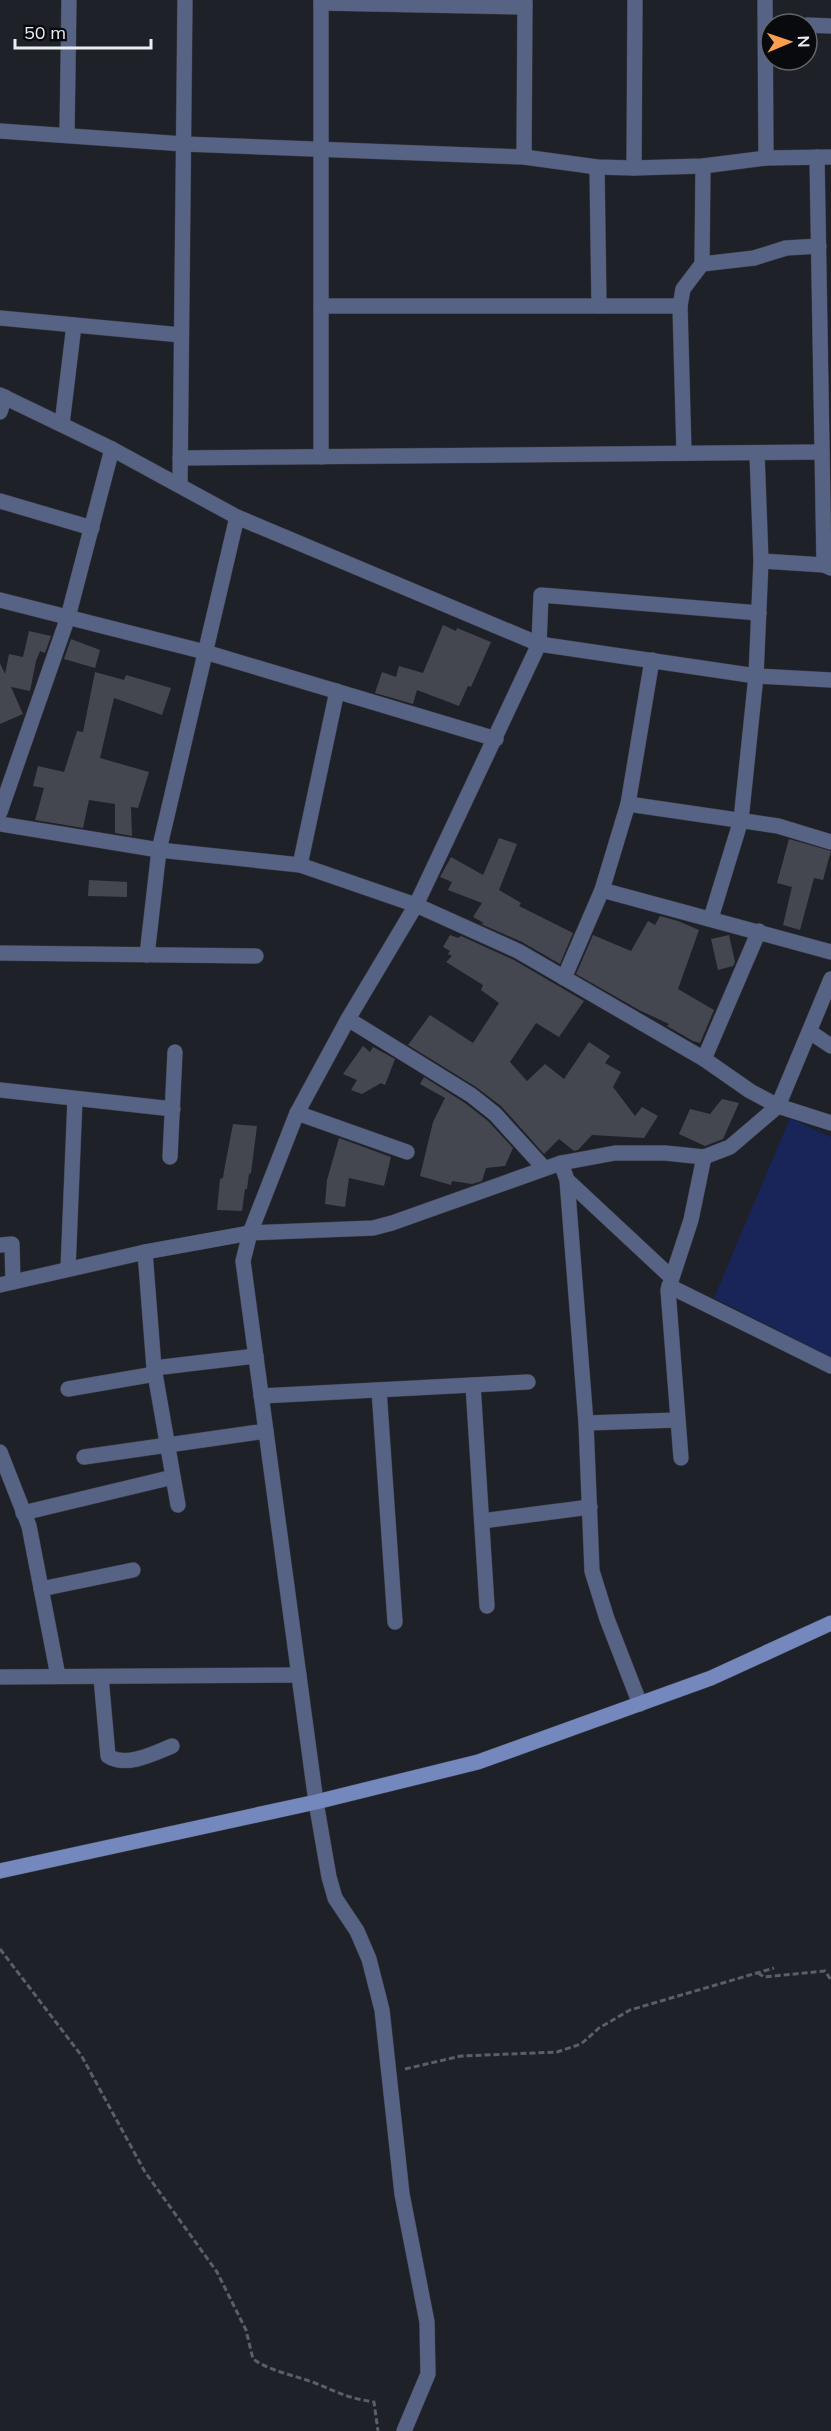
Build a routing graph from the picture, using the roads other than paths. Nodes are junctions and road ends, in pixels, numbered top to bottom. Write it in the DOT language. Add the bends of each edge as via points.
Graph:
graph roads {
  1 [pos="69,0"];
  2 [pos="185,0"];
  3 [pos="635,0"];
  4 [pos="321,2"];
  5 [pos="525,3"];
  6 [pos="767,72"];
  7 [pos="0,131"];
  8 [pos="67,134"];
  9 [pos="184,144"];
  10 [pos="321,150"];
  11 [pos="524,157"];
  12 [pos="824,157"];
  13 [pos="766,158"];
  14 [pos="703,166"];
  15 [pos="597,167"];
  16 [pos="634,168"];
  17 [pos="819,246"];
  18 [pos="702,264"];
  19 [pos="321,306"];
  20 [pos="599,306"];
  21 [pos="680,306"];
  22 [pos="0,318"];
  23 [pos="74,325"];
  24 [pos="181,335"];
  25 [pos="2,402"];
  26 [pos="62,424"];
  27 [pos="112,449"];
  28 [pos="822,452"];
  29 [pos="684,453"];
  30 [pos="757,453"];
  31 [pos="321,457"];
  32 [pos="180,458"];
  33 [pos="180,485"];
  34 [pos="0,501"];
  35 [pos="237,517"];
  36 [pos="92,528"];
  37 [pos="761,561"];
  38 [pos="827,567"];
  39 [pos="0,600"];
  40 [pos="759,613"];
  41 [pos="68,617"];
  42 [pos="539,644"];
  43 [pos="205,652"];
  44 [pos="652,660"];
  45 [pos="756,676"];
  46 [pos="831,680"];
  47 [pos="337,692"];
  48 [pos="496,739"];
  49 [pos="628,804"];
  50 [pos="0,812"];
  51 [pos="741,820"];
  52 [pos="0,824"];
  53 [pos="831,842"];
  54 [pos="159,850"];
  55 [pos="300,865"];
  56 [pos="602,890"];
  57 [pos="416,905"];
  58 [pos="711,918"];
  59 [pos="759,931"];
  60 [pos="831,952"];
  61 [pos="0,953"];
  62 [pos="147,955"];
  63 [pos="256,956"];
  64 [pos="564,978"];
  65 [pos="831,979"];
  66 [pos="348,1019"];
  67 [pos="810,1032"];
  68 [pos="831,1046"];
  69 [pos="175,1053"];
  70 [pos="704,1059"];
  71 [pos="0,1090"];
  72 [pos="75,1099"];
  73 [pos="778,1106"];
  74 [pos="172,1109"];
  75 [pos="297,1113"];
  76 [pos="831,1123"];
  77 [pos="407,1152"];
  78 [pos="170,1157"];
  79 [pos="704,1157"];
  80 [pos="561,1163"];
  81 [pos="544,1168"];
  82 [pos="567,1180"];
  83 [pos="250,1233"];
  84 [pos="0,1245"];
  85 [pos="145,1252"];
  86 [pos="68,1269"];
  87 [pos="670,1282"];
  88 [pos="6,1283"];
  89 [pos="256,1356"];
  90 [pos="831,1366"];
  91 [pos="155,1371"];
  92 [pos="528,1382"];
  93 [pos="473,1385"];
  94 [pos="68,1389"];
  95 [pos="379,1390"];
  96 [pos="261,1396"];
  97 [pos="678,1420"];
  98 [pos="586,1423"];
  99 [pos="266,1431"];
  100 [pos="167,1445"];
  101 [pos="0,1452"];
  102 [pos="84,1457"];
  103 [pos="681,1458"];
  104 [pos="173,1477"];
  105 [pos="178,1505"];
  106 [pos="590,1508"];
  107 [pos="23,1513"];
  108 [pos="482,1521"];
  109 [pos="133,1570"];
  110 [pos="41,1589"];
  111 [pos="487,1606"];
  112 [pos="394,1622"];
  113 [pos="831,1623"];
  114 [pos="299,1675"];
  115 [pos="58,1676"];
  116 [pos="0,1677"];
  117 [pos="101,1677"];
  118 [pos="640,1704"];
  119 [pos="172,1746"];
  120 [pos="316,1802"];
  121 [pos="0,1871"];
  122 [pos="404,2431"];
  1 -- 8 [label="street"];
  2 -- 9 [label="street"];
  3 -- 16 [label="street"];
  4 -- 5 [label="street"];
  4 -- 10 [label="street"];
  5 -- 11 [label="street"];
  6 -- 13 [label="street"];
  7 -- 8 [label="street"];
  8 -- 9 [label="street"];
  9 -- 10 [label="street"];
  9 -- 24 [label="street"];
  10 -- 11 [label="street"];
  10 -- 19 [label="street"];
  11 -- 15 [label="street"];
  12 -- 13 [label="street"];
  12 -- 17 [label="street"];
  13 -- 14 [label="street"];
  14 -- 16 [label="street"];
  14 -- 18 [label="street"];
  15 -- 16 [label="street"];
  15 -- 20 [label="street"];
  17 -- 18 [label="street" via="786,248 754,258"];
  17 -- 28 [label="street"];
  18 -- 21 [label="street" via="683,289"];
  19 -- 20 [label="street"];
  19 -- 31 [label="street"];
  20 -- 21 [label="street"];
  21 -- 29 [label="street"];
  22 -- 23 [label="street"];
  23 -- 24 [label="street"];
  23 -- 26 [label="street"];
  24 -- 32 [label="street"];
  25 -- 26 [label="street"];
  26 -- 27 [label="street"];
  27 -- 33 [label="street"];
  27 -- 36 [label="street"];
  28 -- 30 [label="street"];
  28 -- 38 [label="street"];
  29 -- 30 [label="street"];
  29 -- 31 [label="street"];
  30 -- 37 [label="street"];
  31 -- 32 [label="street"];
  32 -- 33 [label="street"];
  33 -- 35 [label="street"];
  34 -- 36 [label="street"];
  35 -- 42 [label="street"];
  35 -- 43 [label="street"];
  36 -- 41 [label="street"];
  37 -- 38 [label="street"];
  37 -- 40 [label="street"];
  39 -- 41 [label="street"];
  40 -- 42 [label="street" via="541,595"];
  40 -- 45 [label="street"];
  41 -- 43 [label="street"];
  41 -- 50 [label="street"];
  42 -- 44 [label="street"];
  42 -- 48 [label="street"];
  43 -- 47 [label="street"];
  43 -- 54 [label="street"];
  44 -- 45 [label="street"];
  44 -- 49 [label="street"];
  45 -- 46 [label="street"];
  45 -- 51 [label="street"];
  47 -- 48 [label="street"];
  47 -- 55 [label="street"];
  48 -- 57 [label="street"];
  49 -- 51 [label="street"];
  49 -- 56 [label="street"];
  51 -- 53 [label="street"];
  51 -- 58 [label="street"];
  52 -- 54 [label="street"];
  54 -- 55 [label="street"];
  54 -- 62 [label="street"];
  55 -- 57 [label="street"];
  56 -- 58 [label="street"];
  56 -- 64 [label="street"];
  57 -- 64 [label="street" via="518,951"];
  57 -- 66 [label="street"];
  58 -- 59 [label="street"];
  59 -- 60 [label="street"];
  59 -- 70 [label="street"];
  61 -- 62 [label="street"];
  62 -- 63 [label="street"];
  64 -- 70 [label="street"];
  65 -- 67 [label="street"];
  66 -- 75 [label="street"];
  66 -- 81 [label="street" via="471,1095 495,1114"];
  67 -- 68 [label="street"];
  67 -- 73 [label="street"];
  69 -- 74 [label="street"];
  70 -- 73 [label="street"];
  71 -- 72 [label="street"];
  72 -- 74 [label="street"];
  72 -- 86 [label="street"];
  73 -- 76 [label="street"];
  73 -- 79 [label="street" via="730,1147"];
  74 -- 78 [label="street"];
  75 -- 77 [label="street"];
  75 -- 83 [label="street"];
  79 -- 80 [label="street" via="615,1153"];
  79 -- 87 [label="street" via="691,1220"];
  80 -- 81 [label="street"];
  80 -- 82 [label="street"];
  81 -- 83 [label="street" via="374,1228"];
  82 -- 87 [label="street"];
  82 -- 98 [label="street"];
  83 -- 85 [label="street"];
  83 -- 89 [label="street" via="243,1261"];
  84 -- 88 [label="street" via="12,1244"];
  85 -- 86 [label="street"];
  85 -- 91 [label="street"];
  86 -- 88 [label="street"];
  87 -- 90 [label="street"];
  87 -- 97 [label="street"];
  89 -- 91 [label="street"];
  89 -- 96 [label="street"];
  91 -- 94 [label="street"];
  91 -- 100 [label="street"];
  92 -- 93 [label="street"];
  93 -- 95 [label="street"];
  93 -- 108 [label="street"];
  95 -- 96 [label="street"];
  95 -- 112 [label="street"];
  96 -- 99 [label="street"];
  97 -- 98 [label="street"];
  97 -- 103 [label="street"];
  98 -- 106 [label="street"];
  99 -- 100 [label="street"];
  99 -- 114 [label="street"];
  100 -- 102 [label="street"];
  100 -- 104 [label="street"];
  101 -- 107 [label="street"];
  104 -- 105 [label="street"];
  104 -- 107 [label="street"];
  106 -- 108 [label="street"];
  106 -- 118 [label="street" via="592,1571"];
  107 -- 110 [label="street"];
  108 -- 111 [label="street"];
  109 -- 110 [label="street"];
  110 -- 115 [label="street"];
  113 -- 118 [label="street" via="711,1678"];
  114 -- 117 [label="street"];
  114 -- 120 [label="street"];
  115 -- 116 [label="street"];
  115 -- 117 [label="street"];
  117 -- 119 [label="street" via="108,1756 118,1760 141,1759"];
  118 -- 120 [label="street" via="478,1762"];
  120 -- 121 [label="street"];
  120 -- 122 [label="street" via="335,1898 357,1931 369,1959 382,2010 402,2194 428,2322 428,2374"];
}
